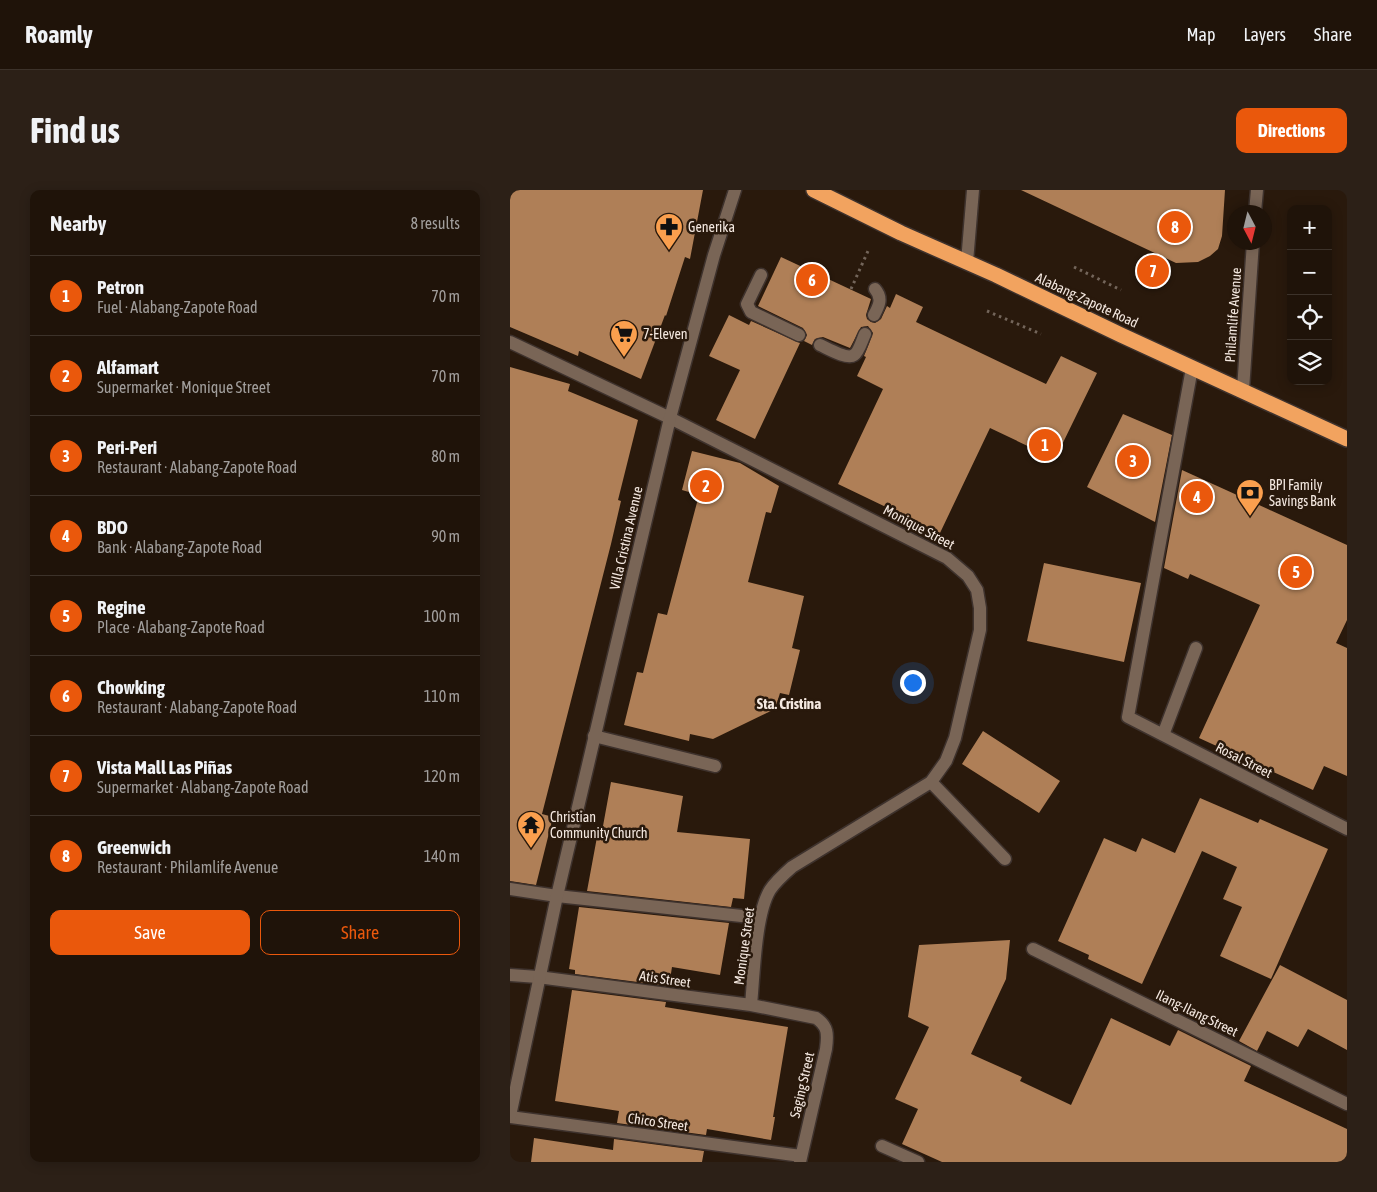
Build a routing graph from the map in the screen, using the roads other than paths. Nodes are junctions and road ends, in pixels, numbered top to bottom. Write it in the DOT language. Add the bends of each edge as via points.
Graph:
graph roads {
  1 [pos="735,190"];
  2 [pos="814,190"];
  3 [pos="973,190"];
  4 [pos="1257,190"];
  5 [pos="1256,205"];
  6 [pos="1252,250"];
  7 [pos="967,262"];
  8 [pos="761,275"];
  9 [pos="875,289"];
  10 [pos="874,315"];
  11 [pos="865,334"];
  12 [pos="799,335"];
  13 [pos="510,342"];
  14 [pos="820,345"];
  15 [pos="1192,368"];
  16 [pos="1243,390"];
  17 [pos="670,418"];
  18 [pos="1347,439"];
  19 [pos="1196,648"];
  20 [pos="1163,735"];
  21 [pos="594,736"];
  22 [pos="715,766"];
  23 [pos="930,782"];
  24 [pos="1347,829"];
  25 [pos="1005,858"];
  26 [pos="510,889"];
  27 [pos="556,896"];
  28 [pos="760,918"];
  29 [pos="1033,949"];
  30 [pos="510,975"];
  31 [pos="538,977"];
  32 [pos="751,1005"];
  33 [pos="816,1018"];
  34 [pos="1347,1104"];
  35 [pos="510,1117"];
  36 [pos="882,1146"];
  37 [pos="800,1159"];
  38 [pos="918,1162"];
  1 -- 17 [label="street, Villa Cristina Avenue"];
  2 -- 7 [label="highway, Alabang-Zapote Road"];
  3 -- 7 [label="street"];
  4 -- 5 [label="street"];
  6 -- 16 [label="street, Philamlife Avenue"];
  7 -- 15 [label="highway, Alabang-Zapote Road"];
  8 -- 12 [label="street" via="747,304 748,309"];
  9 -- 10 [label="street" via="880,298"];
  11 -- 14 [label="street" via="852,357"];
  13 -- 17 [label="street, Monique Street"];
  15 -- 16 [label="highway, Alabang-Zapote Road"];
  15 -- 20 [label="street, Rosal Street" via="1128,717"];
  16 -- 18 [label="highway, Alabang-Zapote Road"];
  17 -- 21 [label="street, Villa Cristina Avenue"];
  17 -- 23 [label="street, Monique Street" via="948,558 968,576 977,590 980,630 955,738 946,761"];
  19 -- 20 [label="street"];
  20 -- 24 [label="street, Rosal Street"];
  21 -- 22 [label="street"];
  21 -- 27 [label="street, Villa Cristina Avenue"];
  23 -- 25 [label="street"];
  23 -- 28 [label="street, Monique Street" via="792,867 770,890"];
  26 -- 27 [label="street"];
  27 -- 28 [label="street"];
  27 -- 31 [label="street, Villa Cristina Avenue"];
  28 -- 32 [label="street, Monique Street"];
  29 -- 34 [label="street, Ilang-Ilang Street"];
  30 -- 31 [label="street, Atis Street"];
  31 -- 32 [label="street, Atis Street"];
  31 -- 35 [label="street, Villa Cristina Avenue"];
  32 -- 33 [label="street, Atis Street"];
  33 -- 37 [label="street, Saging Street" via="826,1029 826,1049"];
  35 -- 37 [label="street, Chico Street"];
  36 -- 38 [label="street"];
}
